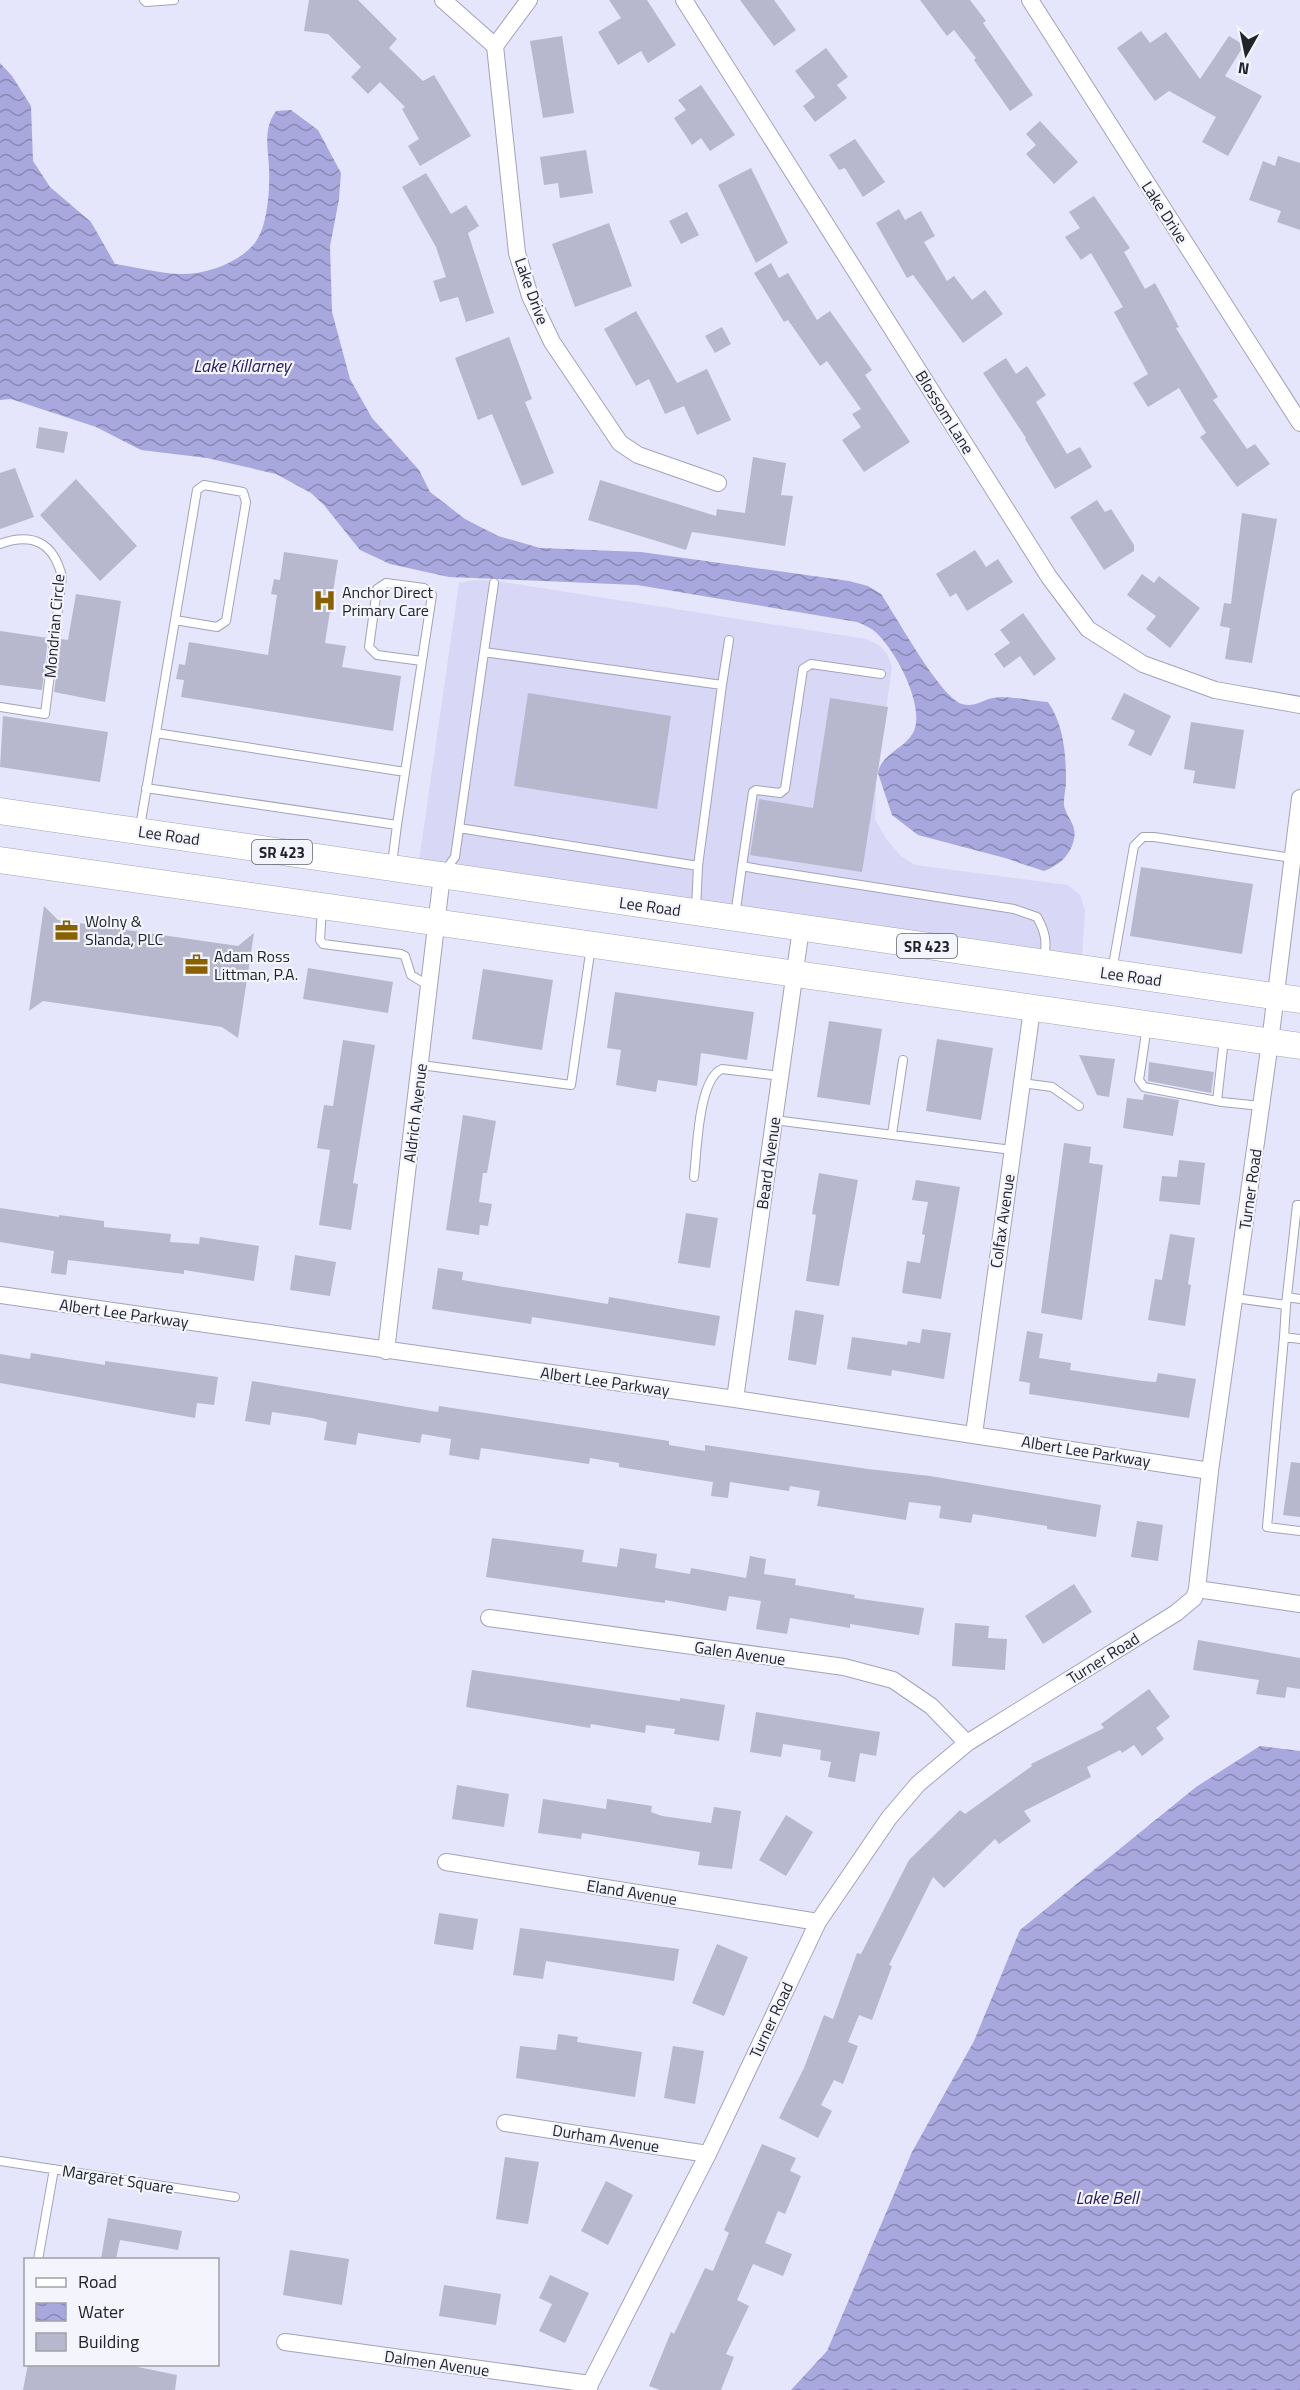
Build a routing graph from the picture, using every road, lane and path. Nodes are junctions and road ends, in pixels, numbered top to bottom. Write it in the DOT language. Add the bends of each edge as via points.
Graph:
graph roads {
  1 [pos="144,0"];
  2 [pos="174,0"];
  3 [pos="443,0"];
  4 [pos="529,0"];
  5 [pos="684,0"];
  6 [pos="1030,0"];
  7 [pos="495,46"];
  8 [pos="1300,423"];
  9 [pos="718,483"];
  10 [pos="0,544"];
  11 [pos="494,583"];
  12 [pos="175,621"];
  13 [pos="729,640"];
  14 [pos="484,652"];
  15 [pos="422,661"];
  16 [pos="881,674"];
  17 [pos="722,685"];
  18 [pos="1300,705"];
  19 [pos="0,707"];
  20 [pos="156,733"];
  21 [pos="405,772"];
  22 [pos="146,788"];
  23 [pos="1300,798"];
  24 [pos="0,811"];
  25 [pos="397,825"];
  26 [pos="459,828"];
  27 [pos="139,831"];
  28 [pos="1292,858"];
  29 [pos="0,860"];
  30 [pos="698,866"];
  31 [pos="742,866"];
  32 [pos="392,867"];
  33 [pos="442,875"];
  34 [pos="1294,890"];
  35 [pos="323,904"];
  36 [pos="696,912"];
  37 [pos="735,918"];
  38 [pos="437,920"];
  39 [pos="801,928"];
  40 [pos="592,943"];
  41 [pos="1043,963"];
  42 [pos="795,973"];
  43 [pos="1111,973"];
  44 [pos="429,986"];
  45 [pos="1275,997"];
  46 [pos="1300,1000"];
  47 [pos="1032,1009"];
  48 [pos="1148,1025"];
  49 [pos="1225,1035"];
  50 [pos="1270,1042"];
  51 [pos="1300,1046"];
  52 [pos="903,1060"];
  53 [pos="421,1065"];
  54 [pos="780,1076"];
  55 [pos="1022,1083"];
  56 [pos="1217,1101"];
  57 [pos="1079,1106"];
  58 [pos="1261,1106"];
  59 [pos="774,1120"];
  60 [pos="892,1134"];
  61 [pos="1012,1150"];
  62 [pos="694,1177"];
  63 [pos="1300,1205"];
  64 [pos="1296,1250"];
  65 [pos="0,1295"];
  66 [pos="1235,1298"];
  67 [pos="1300,1299"];
  68 [pos="1286,1301"];
  69 [pos="1284,1337"];
  70 [pos="1300,1339"];
  71 [pos="386,1350"];
  72 [pos="735,1399"];
  73 [pos="974,1434"];
  74 [pos="1210,1471"];
  75 [pos="1300,1531"];
  76 [pos="1197,1589"];
  77 [pos="1300,1604"];
  78 [pos="489,1618"];
  79 [pos="967,1743"];
  80 [pos="446,1862"];
  81 [pos="818,1922"];
  82 [pos="505,2123"];
  83 [pos="708,2154"];
  84 [pos="0,2161"];
  85 [pos="54,2169"];
  86 [pos="235,2197"];
  87 [pos="38,2258"];
  88 [pos="285,2342"];
  89 [pos="590,2387"];
  1 -- 2 [label="lane"];
  3 -- 7 [label="street"];
  4 -- 7 [label="street"];
  5 -- 18 [label="street, Blossom Lane" via="1049,577 1088,629 1143,664 1215,690"];
  6 -- 8 [label="street, Lake Drive"];
  7 -- 9 [label="street, Lake Drive" via="517,253 530,296 552,342 620,443 638,455"];
  10 -- 19 [label="lane, Mondrian Circle" via="29,538 41,544 58,560 62,577 45,714"];
  11 -- 14 [label="lane"];
  12 -- 12 [label="lane" via="197,490 204,485 243,492 246,502 226,621 217,627"];
  12 -- 20 [label="lane"];
  13 -- 17 [label="lane"];
  14 -- 17 [label="lane"];
  14 -- 26 [label="lane"];
  15 -- 15 [label="lane" via="432,595 424,588 386,583 377,589 369,647 377,655"];
  15 -- 21 [label="lane"];
  16 -- 31 [label="lane" via="811,664 803,669 785,789 780,793 753,792"];
  17 -- 30 [label="lane"];
  20 -- 21 [label="lane"];
  20 -- 22 [label="lane"];
  21 -- 25 [label="lane"];
  22 -- 25 [label="lane"];
  22 -- 27 [label="lane"];
  23 -- 28 [label="street, Turner Road"];
  24 -- 27 [label="main road, Lee Road / SR 423"];
  25 -- 32 [label="lane"];
  26 -- 30 [label="lane"];
  26 -- 33 [label="lane" via="455,857"];
  27 -- 32 [label="main road, Lee Road / SR 423"];
  28 -- 34 [label="street, Turner Road"];
  28 -- 43 [label="lane" via="1143,837 1134,846"];
  29 -- 35 [label="main road"];
  30 -- 36 [label="lane"];
  31 -- 37 [label="lane"];
  31 -- 41 [label="lane" via="1014,909 1037,917 1046,932"];
  32 -- 33 [label="main road, Lee Road / SR 423"];
  33 -- 36 [label="main road, Lee Road / SR 423"];
  33 -- 38 [label="street, Aldrich Avenue"];
  34 -- 45 [label="street, Turner Road"];
  35 -- 38 [label="main road"];
  35 -- 44 [label="lane" via="323,944 401,954 411,975"];
  36 -- 37 [label="main road, Lee Road / SR 423"];
  37 -- 39 [label="main road, Lee Road / SR 423"];
  38 -- 40 [label="main road"];
  38 -- 44 [label="street, Aldrich Avenue"];
  39 -- 41 [label="main road, Lee Road / SR 423"];
  39 -- 42 [label="street, Beard Avenue"];
  40 -- 42 [label="main road"];
  40 -- 53 [label="lane" via="571,1085"];
  41 -- 43 [label="main road, Lee Road / SR 423"];
  42 -- 47 [label="main road"];
  42 -- 54 [label="street, Beard Avenue"];
  43 -- 45 [label="main road, Lee Road / SR 423"];
  44 -- 53 [label="street, Aldrich Avenue"];
  45 -- 46 [label="main road, Lee Road / SR 423"];
  45 -- 50 [label="street, Turner Road"];
  47 -- 48 [label="main road"];
  47 -- 55 [label="street, Colfax Avenue"];
  48 -- 49 [label="main road"];
  48 -- 56 [label="lane" via="1139,1080 1144,1087"];
  49 -- 50 [label="main road"];
  49 -- 56 [label="lane"];
  50 -- 51 [label="main road"];
  50 -- 58 [label="street, Turner Road"];
  52 -- 60 [label="lane"];
  53 -- 71 [label="street, Aldrich Avenue"];
  54 -- 59 [label="street, Beard Avenue"];
  54 -- 62 [label="lane" via="715,1071 704,1093"];
  55 -- 57 [label="lane" via="1052,1087"];
  55 -- 61 [label="street, Colfax Avenue"];
  56 -- 58 [label="lane"];
  58 -- 66 [label="street, Turner Road"];
  59 -- 60 [label="lane"];
  59 -- 72 [label="street, Beard Avenue"];
  60 -- 61 [label="lane"];
  61 -- 73 [label="street, Colfax Avenue"];
  63 -- 64 [label="lane"];
  64 -- 68 [label="lane"];
  65 -- 71 [label="street, Albert Lee Parkway"];
  66 -- 68 [label="lane"];
  66 -- 74 [label="street, Turner Road"];
  67 -- 68 [label="lane"];
  68 -- 69 [label="lane"];
  69 -- 70 [label="lane"];
  69 -- 75 [label="lane" via="1267,1527"];
  71 -- 72 [label="street, Albert Lee Parkway"];
  72 -- 73 [label="street, Albert Lee Parkway"];
  73 -- 74 [label="street, Albert Lee Parkway"];
  74 -- 76 [label="street, Turner Road"];
  76 -- 77 [label="street"];
  76 -- 79 [label="street, Turner Road" via="1194,1598 1176,1612"];
  78 -- 79 [label="street, Galen Avenue" via="844,1667 893,1680 931,1706"];
  79 -- 81 [label="street, Turner Road" via="918,1784 889,1818"];
  80 -- 81 [label="street, Eland Avenue"];
  81 -- 83 [label="street, Turner Road"];
  82 -- 83 [label="street, Durham Avenue"];
  83 -- 89 [label="street, Turner Road"];
  84 -- 85 [label="lane, Margaret Square"];
  85 -- 86 [label="lane, Margaret Square"];
  85 -- 87 [label="lane"];
  88 -- 89 [label="street, Dalmen Avenue"];
}
